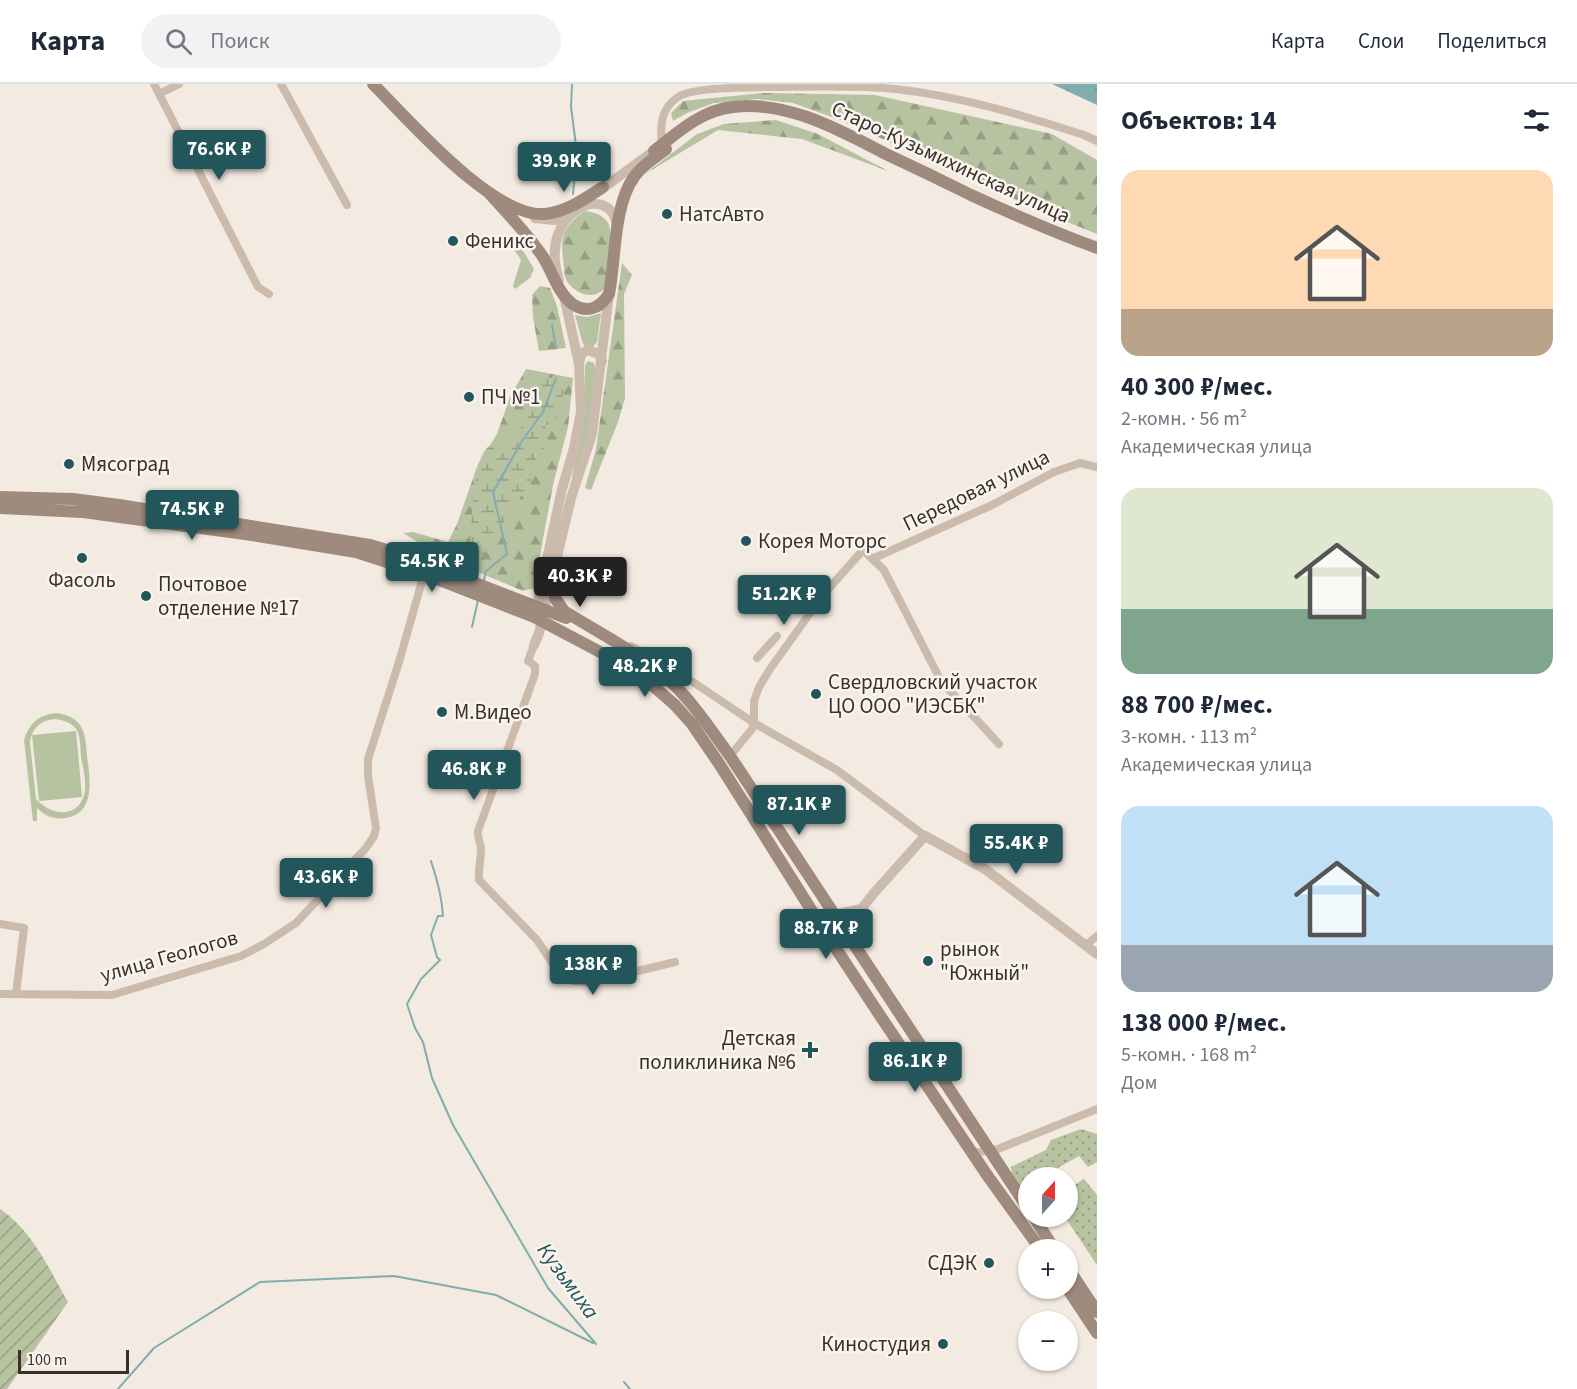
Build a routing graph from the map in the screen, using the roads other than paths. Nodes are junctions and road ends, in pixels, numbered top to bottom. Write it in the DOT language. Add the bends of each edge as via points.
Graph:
graph roads {
  1 [pos="154,84"];
  2 [pos="179,84"];
  3 [pos="281,84"];
  4 [pos="372,84"];
  5 [pos="159,94"];
  6 [pos="1097,141"];
  7 [pos="660,149"];
  8 [pos="603,187"];
  9 [pos="489,193"];
  10 [pos="347,205"];
  11 [pos="510,205"];
  12 [pos="586,205"];
  13 [pos="572,213"];
  14 [pos="617,234"];
  15 [pos="1097,248"];
  16 [pos="269,294"];
  17 [pos="609,294"];
  18 [pos="564,295"];
  19 [pos="602,361"];
  20 [pos="579,364"];
  21 [pos="1097,467"];
  22 [pos="0,497"];
  23 [pos="0,508"];
  24 [pos="872,559"];
  25 [pos="424,574"];
  26 [pos="552,579"];
  27 [pos="480,590"];
  28 [pos="539,613"];
  29 [pos="602,635"];
  30 [pos="777,636"];
  31 [pos="534,645"];
  32 [pos="758,658"];
  33 [pos="754,723"];
  34 [pos="999,744"];
  35 [pos="730,756"];
  36 [pos="925,836"];
  37 [pos="861,909"];
  38 [pos="834,915"];
  39 [pos="0,924"];
  40 [pos="844,931"];
  41 [pos="1097,936"];
  42 [pos="829,938"];
  43 [pos="1086,945"];
  44 [pos="1097,954"];
  45 [pos="862,958"];
  46 [pos="675,962"];
  47 [pos="847,965"];
  48 [pos="0,994"];
  49 [pos="16,994"];
  50 [pos="1097,1109"];
  51 [pos="989,1152"];
  52 [pos="973,1153"];
  53 [pos="1018,1194"];
  54 [pos="1033,1239"];
  55 [pos="1078,1283"];
  56 [pos="1074,1299"];
  57 [pos="1097,1312"];
  58 [pos="1097,1333"];
  1 -- 5 [label="street"];
  2 -- 5 [label="street"];
  3 -- 10 [label="street"];
  4 -- 9 [label="main road, Старо-Кузьмихинская улица" via="447,158"];
  5 -- 16 [label="street" via="258,286"];
  6 -- 7 [label="street" via="999,108 934,95 861,87 741,88 686,93 672,102 661,121"];
  7 -- 8 [label="street, Старо-Кузьмихинская улица"];
  7 -- 14 [label="main road, Старо-Кузьмихинская улица" via="630,183"];
  7 -- 15 [label="main road, Старо-Кузьмихинская улица" via="692,122 729,107 786,111"];
  8 -- 11 [label="main road, Старо-Кузьмихинская улица" via="570,207 550,213 531,213"];
  8 -- 12 [label="street, Старо-Кузьмихинская улица"];
  9 -- 11 [label="main road, Старо-Кузьмихинская улица"];
  9 -- 18 [label="main road" via="537,248"];
  11 -- 13 [label="street" via="520,214 539,219 556,219"];
  12 -- 13 [label="street"];
  12 -- 14 [label="street" via="598,204 609,210 616,220"];
  13 -- 18 [label="street" via="561,225 554,244 555,266"];
  14 -- 17 [label="main road"];
  17 -- 18 [label="main road" via="599,305 586,310"];
  17 -- 19 [label="street"];
  18 -- 20 [label="street"];
  19 -- 20 [label="street" via="598,353 588,350 580,354"];
  19 -- 26 [label="street" via="592,434 571,498"];
  20 -- 28 [label="street" via="579,426"];
  21 -- 24 [label="street, Передовая улица" via="1080,463 1054,472 992,505"];
  22 -- 27 [label="main road" via="73,499 370,545 403,555"];
  23 -- 25 [label="main road" via="83,512 256,536 356,552"];
  24 -- 33 [label="street, Передовая улица" via="863,550 792,637 759,687 754,701"];
  24 -- 34 [label="street" via="884,570 941,681"];
  25 -- 27 [label="main road"];
  25 -- 49 [label="street, улица Геологов" via="368,759 374,837 296,923 241,956 112,995"];
  26 -- 28 [label="street"];
  26 -- 29 [label="main road" via="555,598 564,611"];
  27 -- 28 [label="main road"];
  28 -- 29 [label="main road"];
  28 -- 31 [label="street"];
  28 -- 42 [label="main road" via="636,671 692,724"];
  29 -- 33 [label="street" via="675,670"];
  29 -- 35 [label="main road" via="668,679 702,716"];
  30 -- 32 [label="street"];
  31 -- 46 [label="street" via="528,661 535,666 535,674 478,831 482,847 479,880 537,940 559,974 574,981 592,982"];
  33 -- 35 [label="street"];
  33 -- 36 [label="street" via="837,770"];
  35 -- 38 [label="main road"];
  36 -- 37 [label="street"];
  36 -- 43 [label="street" via="985,869"];
  37 -- 38 [label="street"];
  37 -- 40 [label="street"];
  38 -- 40 [label="main road"];
  39 -- 49 [label="street" via="24,928"];
  40 -- 42 [label="street"];
  40 -- 45 [label="main road"];
  41 -- 43 [label="street"];
  42 -- 47 [label="main road"];
  43 -- 44 [label="street"];
  45 -- 47 [label="main road"];
  45 -- 51 [label="main road"];
  47 -- 52 [label="main road"];
  48 -- 49 [label="street, улица Геологов"];
  50 -- 51 [label="street"];
  51 -- 52 [label="street"];
  51 -- 53 [label="main road"];
  52 -- 54 [label="main road"];
  55 -- 57 [label="main road"];
  56 -- 58 [label="main road"];
}
